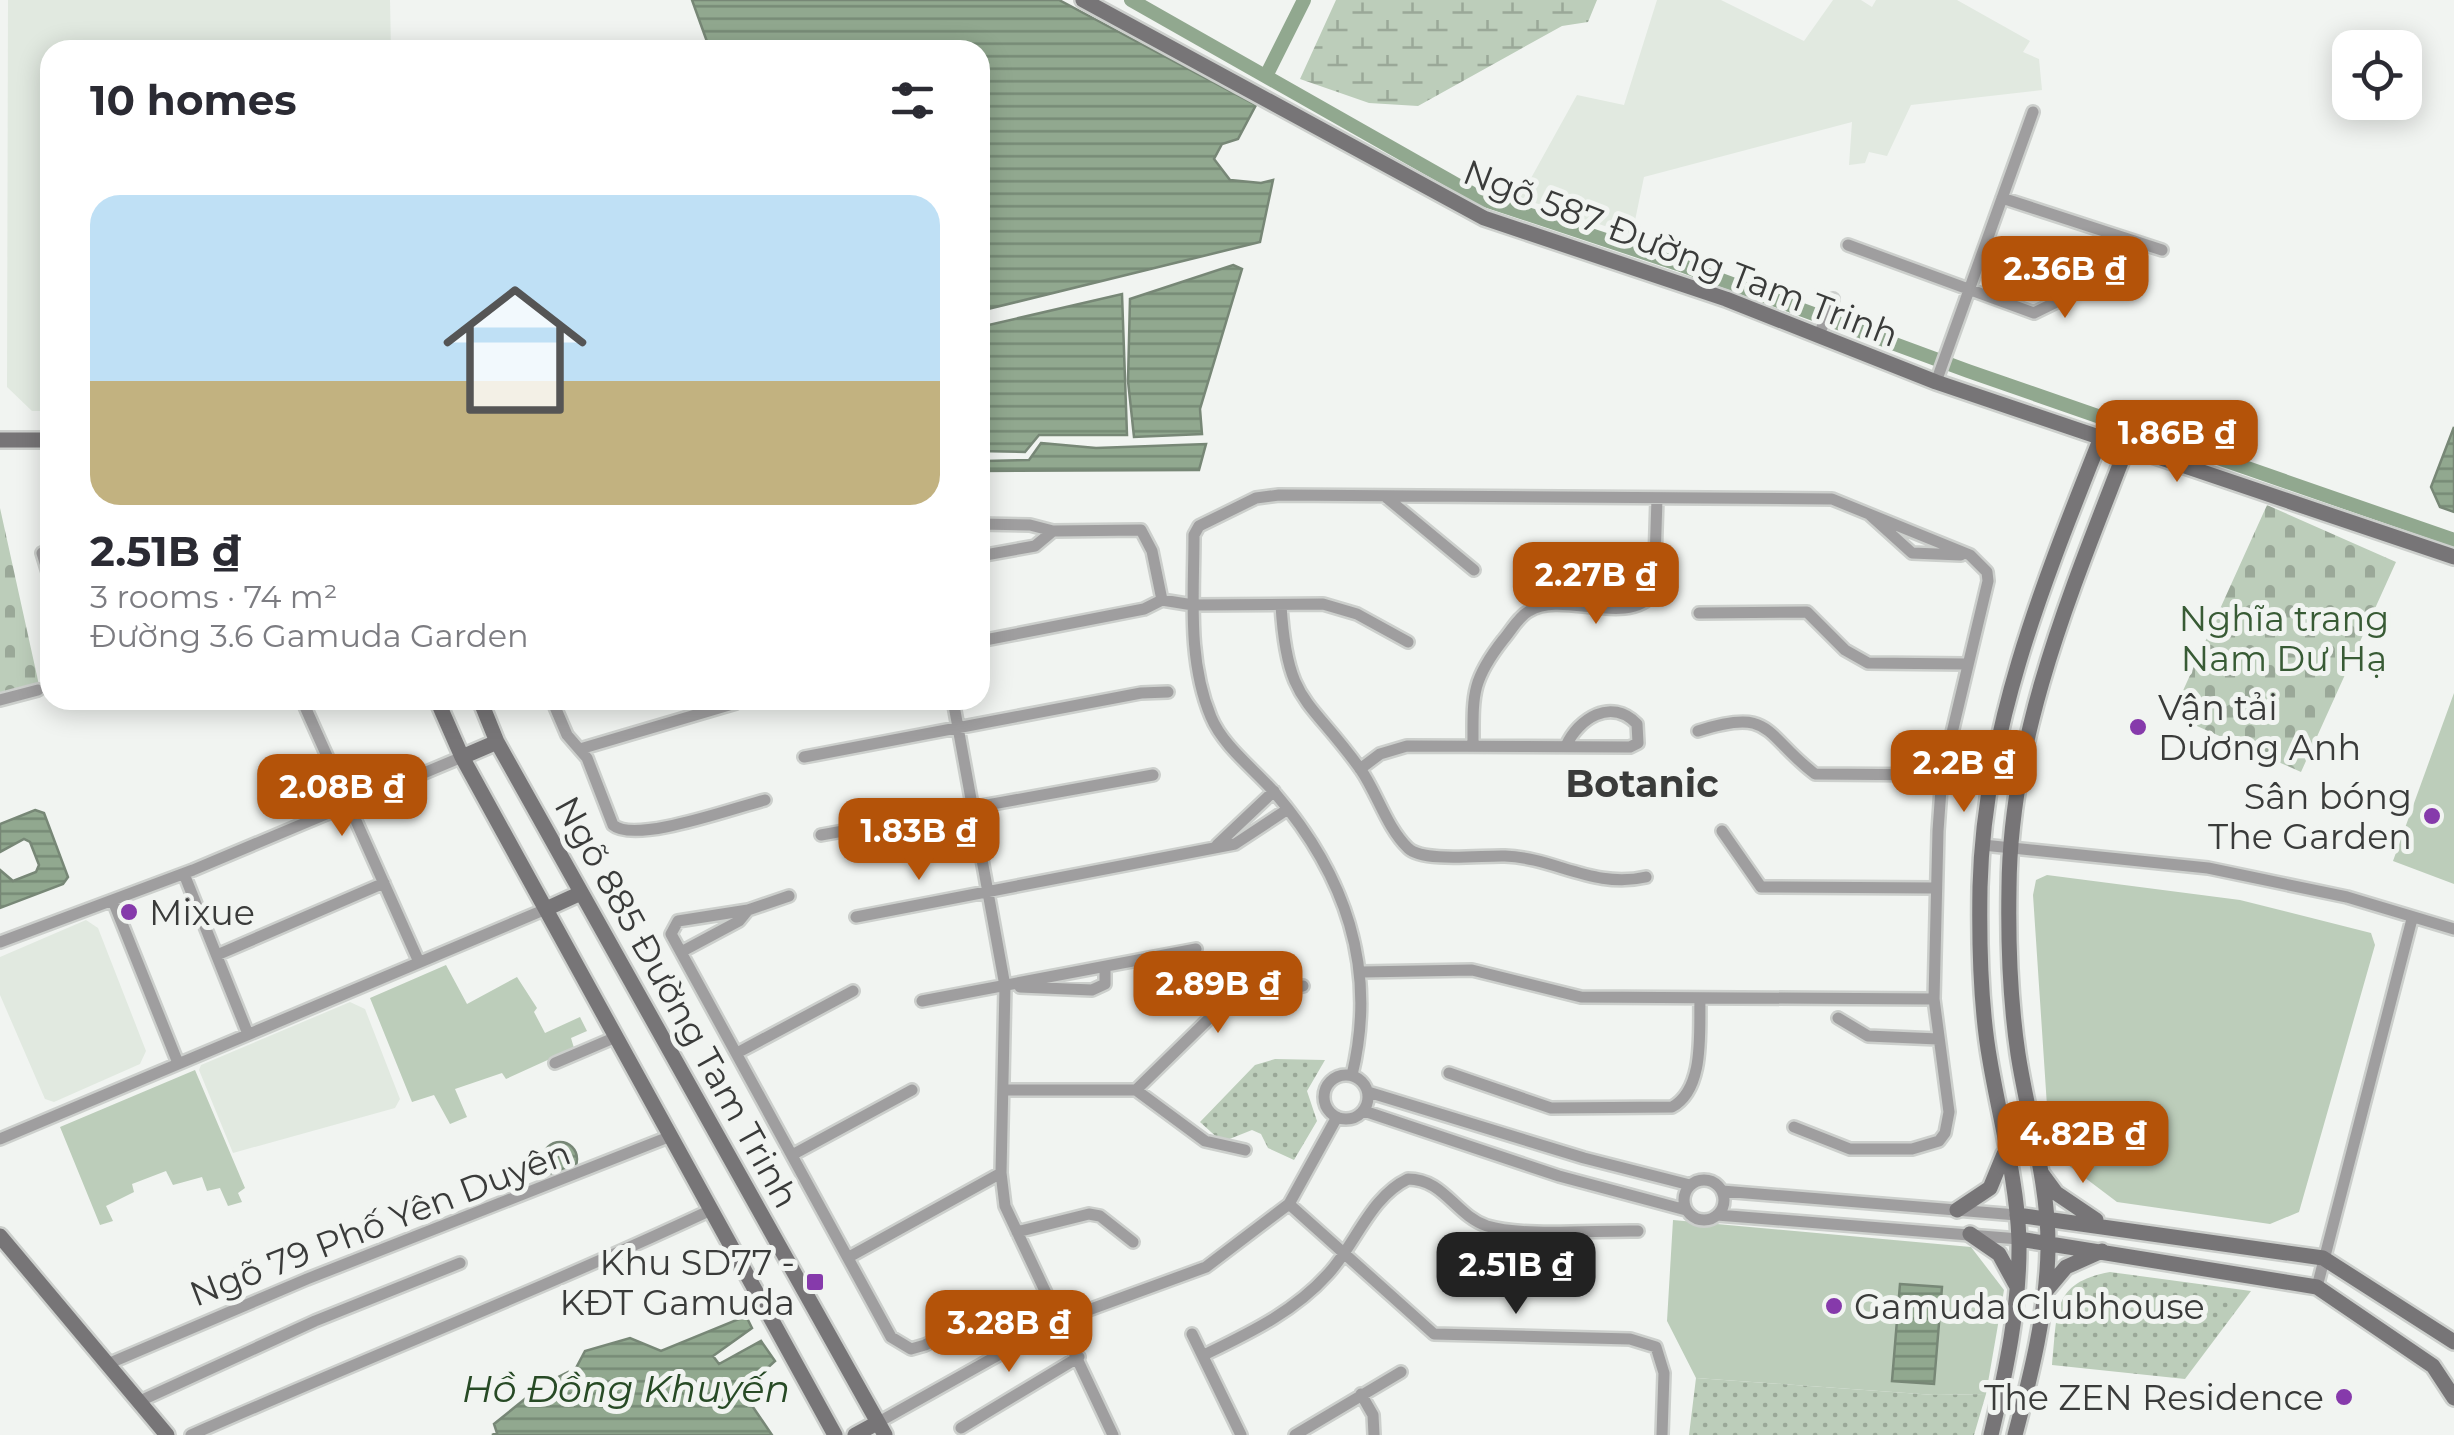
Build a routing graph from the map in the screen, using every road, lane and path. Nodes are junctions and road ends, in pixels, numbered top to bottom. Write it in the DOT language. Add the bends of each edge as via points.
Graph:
graph roads {
  1 [pos="1083,0"];
  2 [pos="2033,112"];
  3 [pos="2002,198"];
  4 [pos="2108,233"];
  5 [pos="1848,245"];
  6 [pos="2162,250"];
  7 [pos="1970,289"];
  8 [pos="1832,304"];
  9 [pos="1821,331"];
  10 [pos="1938,376"];
  11 [pos="1,438"];
  12 [pos="40,440"];
  13 [pos="2115,440"];
  14 [pos="2091,463"];
  15 [pos="2117,472"];
  16 [pos="1386,498"];
  17 [pos="1657,498"];
  18 [pos="1867,512"];
  19 [pos="990,524"];
  20 [pos="1053,531"];
  21 [pos="990,554"];
  22 [pos="1970,555"];
  23 [pos="2454,557"];
  24 [pos="1474,570"];
  25 [pos="1162,600"];
  26 [pos="1194,605"];
  27 [pos="1281,605"];
  28 [pos="1699,613"];
  29 [pos="990,639"];
  30 [pos="1408,642"];
  31 [pos="1966,664"];
  32 [pos="38,690"];
  33 [pos="1168,692"];
  34 [pos="0,700"];
  35 [pos="306,710"];
  36 [pos="441,710"];
  37 [pos="484,710"];
  38 [pos="556,710"];
  39 [pos="712,710"];
  40 [pos="955,710"];
  41 [pos="958,728"];
  42 [pos="1698,731"];
  43 [pos="497,742"];
  44 [pos="1474,746"];
  45 [pos="1566,746"];
  46 [pos="580,749"];
  47 [pos="462,757"];
  48 [pos="804,757"];
  49 [pos="1360,769"];
  50 [pos="1153,775"];
  51 [pos="1942,775"];
  52 [pos="1274,792"];
  53 [pos="764,800"];
  54 [pos="348,803"];
  55 [pos="973,807"];
  56 [pos="1288,808"];
  57 [pos="1722,831"];
  58 [pos="821,835"];
  59 [pos="1217,845"];
  60 [pos="1983,845"];
  61 [pos="2010,846"];
  62 [pos="184,874"];
  63 [pos="1646,876"];
  64 [pos="384,883"];
  65 [pos="1934,888"];
  66 [pos="989,890"];
  67 [pos="581,893"];
  68 [pos="789,896"];
  69 [pos="112,901"];
  70 [pos="546,909"];
  71 [pos="748,910"];
  72 [pos="856,917"];
  73 [pos="2412,919"];
  74 [pos="2454,929"];
  75 [pos="0,942"];
  76 [pos="1196,949"];
  77 [pos="682,952"];
  78 [pos="217,956"];
  79 [pos="419,962"];
  80 [pos="1105,966"];
  81 [pos="1362,972"];
  82 [pos="1005,986"];
  83 [pos="1303,986"];
  84 [pos="853,991"];
  85 [pos="1700,998"];
  86 [pos="1934,999"];
  87 [pos="922,1001"];
  88 [pos="1838,1018"];
  89 [pos="248,1034"];
  90 [pos="616,1037"];
  91 [pos="1938,1039"];
  92 [pos="737,1053"];
  93 [pos="178,1063"];
  94 [pos="555,1063"];
  95 [pos="1450,1073"];
  96 [pos="1352,1075"];
  97 [pos="912,1090"];
  98 [pos="1005,1090"];
  99 [pos="1136,1090"];
  100 [pos="1368,1092"];
  101 [pos="1364,1111"];
  102 [pos="1337,1117"];
  103 [pos="1794,1127"];
  104 [pos="671,1136"];
  105 [pos="0,1139"];
  106 [pos="1245,1150"];
  107 [pos="2005,1150"];
  108 [pos="792,1155"];
  109 [pos="1584,1158"];
  110 [pos="2040,1171"];
  111 [pos="1001,1173"];
  112 [pos="1578,1182"];
  113 [pos="1690,1185"];
  114 [pos="1722,1191"];
  115 [pos="1289,1204"];
  116 [pos="711,1210"];
  117 [pos="1686,1210"];
  118 [pos="1957,1210"];
  119 [pos="2017,1214"];
  120 [pos="1717,1215"];
  121 [pos="2047,1217"];
  122 [pos="2104,1224"];
  123 [pos="1638,1230"];
  124 [pos="1017,1232"];
  125 [pos="1970,1234"];
  126 [pos="0,1236"];
  127 [pos="2019,1239"];
  128 [pos="1133,1242"];
  129 [pos="2048,1242"];
  130 [pos="2104,1251"];
  131 [pos="1347,1252"];
  132 [pos="849,1257"];
  133 [pos="2323,1258"];
  134 [pos="460,1263"];
  135 [pos="2317,1287"];
  136 [pos="2017,1289"];
  137 [pos="2043,1296"];
  138 [pos="1009,1302"];
  139 [pos="1061,1320"];
  140 [pos="1192,1334"];
  141 [pos="2454,1342"];
  142 [pos="1204,1355"];
  143 [pos="1079,1357"];
  144 [pos="110,1363"];
  145 [pos="1401,1372"];
  146 [pos="1361,1394"];
  147 [pos="2454,1398"];
  148 [pos="140,1401"];
  149 [pos="961,1428"];
  150 [pos="881,1429"];
  151 [pos="167,1435"];
  152 [pos="191,1435"];
  153 [pos="835,1435"];
  154 [pos="855,1435"];
  155 [pos="1113,1435"];
  156 [pos="1242,1435"];
  157 [pos="1296,1435"];
  158 [pos="1374,1435"];
  159 [pos="1662,1435"];
  160 [pos="1990,1435"];
  161 [pos="2016,1435"];
  1 -- 9 [label="street, Ngõ 587 Đường Tam Trinh" via="1484,218"];
  2 -- 3 [label="street"];
  3 -- 4 [label="street"];
  3 -- 7 [label="street"];
  4 -- 6 [label="street"];
  4 -- 7 [label="street" via="2089,286 2034,313"];
  5 -- 7 [label="street"];
  7 -- 10 [label="street"];
  8 -- 9 [label="street"];
  9 -- 10 [label="street, Ngõ 587 Đường Tam Trinh"];
  10 -- 13 [label="street, Ngõ 587 Đường Tam Trinh"];
  11 -- 12 [label="street"];
  13 -- 14 [label="street"];
  13 -- 15 [label="street"];
  13 -- 23 [label="street, Ngõ 587 Đường Tam Trinh"];
  14 -- 15 [label="street"];
  14 -- 60 [label="street" via="2042,584 2004,706"];
  15 -- 61 [label="street" via="2050,649"];
  16 -- 17 [label="street"];
  16 -- 24 [label="street"];
  16 -- 26 [label="street" via="1256,498 1211,516 1194,535"];
  17 -- 18 [label="street" via="1832,499"];
  17 -- 44 [label="street" via="1654,593 1640,605 1544,607 1524,614 1477,676"];
  18 -- 22 [label="street"];
  18 -- 22 [label="street" via="1912,553"];
  19 -- 20 [label="street"];
  20 -- 21 [label="street" via="1035,546"];
  20 -- 25 [label="street" via="1141,530"];
  22 -- 31 [label="street" via="1988,581"];
  25 -- 26 [label="street"];
  25 -- 29 [label="street"];
  26 -- 27 [label="street"];
  26 -- 52 [label="street" via="1194,651 1212,720"];
  27 -- 30 [label="street" via="1340,607"];
  27 -- 49 [label="street" via="1298,693"];
  28 -- 31 [label="street" via="1808,612 1868,663"];
  31 -- 51 [label="street"];
  32 -- 34 [label="street"];
  33 -- 41 [label="street"];
  35 -- 54 [label="street"];
  36 -- 47 [label="street, Ngõ 885 Đường Tam Trinh"];
  37 -- 43 [label="street, Ngõ 885 Đường Tam Trinh"];
  38 -- 46 [label="street"];
  39 -- 46 [label="street"];
  40 -- 41 [label="street"];
  41 -- 48 [label="street"];
  41 -- 55 [label="street"];
  42 -- 51 [label="street" via="1753,721 1815,774"];
  43 -- 47 [label="street"];
  43 -- 67 [label="street, Ngõ 885 Đường Tam Trinh"];
  44 -- 45 [label="street"];
  44 -- 49 [label="street" via="1408,746"];
  45 -- 45 [label="street" via="1630,747 1638,742 1637,724 1621,714 1589,715"];
  46 -- 53 [label="street" via="612,824 632,834"];
  47 -- 54 [label="street"];
  47 -- 70 [label="street, Ngõ 885 Đường Tam Trinh"];
  49 -- 63 [label="street" via="1416,853 1527,858 1596,880"];
  50 -- 55 [label="street"];
  51 -- 65 [label="street"];
  52 -- 56 [label="street"];
  52 -- 59 [label="street"];
  54 -- 62 [label="street"];
  54 -- 64 [label="street"];
  55 -- 58 [label="street"];
  55 -- 66 [label="street"];
  56 -- 59 [label="street" via="1253,836"];
  56 -- 81 [label="street" via="1344,898"];
  57 -- 65 [label="street" via="1760,888"];
  59 -- 66 [label="street"];
  60 -- 61 [label="street"];
  60 -- 107 [label="street" via="1984,997"];
  61 -- 73 [label="street" via="2256,877"];
  61 -- 110 [label="street" via="2016,1033"];
  62 -- 69 [label="street"];
  62 -- 78 [label="street"];
  64 -- 78 [label="street"];
  64 -- 79 [label="street"];
  65 -- 86 [label="street"];
  66 -- 72 [label="street"];
  66 -- 82 [label="street"];
  67 -- 70 [label="street"];
  67 -- 150 [label="street, Ngõ 885 Đường Tam Trinh"];
  68 -- 71 [label="street"];
  69 -- 75 [label="street"];
  69 -- 93 [label="street"];
  70 -- 79 [label="street"];
  70 -- 90 [label="street, Ngõ 885 Đường Tam Trinh"];
  71 -- 77 [label="street"];
  71 -- 77 [label="street" via="675,922 671,932"];
  73 -- 74 [label="street"];
  73 -- 133 [label="street"];
  76 -- 80 [label="street"];
  77 -- 92 [label="street"];
  78 -- 89 [label="street"];
  79 -- 89 [label="street"];
  80 -- 82 [label="street"];
  80 -- 82 [label="street" via="1105,984 1092,990"];
  81 -- 85 [label="street" via="1472,970 1581,998"];
  81 -- 96 [label="street"];
  82 -- 87 [label="street"];
  82 -- 98 [label="street"];
  83 -- 99 [label="street" via="1224,1004"];
  84 -- 92 [label="street"];
  85 -- 86 [label="street"];
  85 -- 95 [label="street" via="1690,1092 1672,1107 1551,1108"];
  86 -- 91 [label="street"];
  88 -- 91 [label="street" via="1880,1038"];
  89 -- 93 [label="street"];
  90 -- 94 [label="street"];
  90 -- 104 [label="street, Ngõ 885 Đường Tam Trinh"];
  91 -- 103 [label="street" via="1948,1112 1938,1140 1912,1149 1850,1149"];
  92 -- 108 [label="street"];
  93 -- 105 [label="street"];
  96 -- 100 [label="street"];
  96 -- 102 [label="street" via="1336,1077 1325,1089 1326,1106"];
  97 -- 108 [label="street"];
  98 -- 99 [label="street"];
  98 -- 111 [label="street"];
  99 -- 106 [label="street" via="1205,1140"];
  100 -- 101 [label="street"];
  100 -- 109 [label="street"];
  101 -- 102 [label="street"];
  101 -- 112 [label="street"];
  102 -- 115 [label="street"];
  104 -- 116 [label="street, Ngõ 885 Đường Tam Trinh"];
  104 -- 144 [label="street, Ngõ 79 Phố Yên Duyên"];
  107 -- 118 [label="street" via="1990,1188"];
  107 -- 119 [label="street"];
  108 -- 132 [label="street"];
  109 -- 112 [label="street"];
  109 -- 113 [label="street"];
  110 -- 121 [label="street"];
  110 -- 122 [label="street" via="2064,1200"];
  111 -- 124 [label="street"];
  111 -- 132 [label="street"];
  112 -- 117 [label="street"];
  113 -- 114 [label="street" via="1708,1180"];
  113 -- 117 [label="street"];
  114 -- 118 [label="street"];
  114 -- 120 [label="street"];
  115 -- 131 [label="street"];
  115 -- 139 [label="street" via="1206,1267"];
  116 -- 152 [label="street"];
  116 -- 153 [label="street, Ngõ 885 Đường Tam Trinh"];
  117 -- 120 [label="street" via="1702,1220"];
  118 -- 119 [label="street"];
  119 -- 121 [label="street"];
  119 -- 127 [label="street"];
  120 -- 125 [label="street"];
  121 -- 122 [label="street"];
  121 -- 129 [label="street"];
  122 -- 133 [label="street"];
  123 -- 131 [label="street" via="1484,1225 1434,1183 1408,1179 1381,1198"];
  124 -- 128 [label="street" via="1089,1214"];
  124 -- 139 [label="street"];
  125 -- 127 [label="street"];
  125 -- 136 [label="street" via="1999,1254"];
  126 -- 144 [label="street"];
  127 -- 129 [label="street"];
  127 -- 136 [label="street"];
  129 -- 130 [label="street"];
  129 -- 137 [label="street"];
  130 -- 135 [label="street"];
  130 -- 137 [label="street" via="2066,1268"];
  131 -- 142 [label="street" via="1271,1321"];
  131 -- 159 [label="street" via="1434,1334 1630,1339 1656,1347 1664,1373"];
  132 -- 138 [label="street" via="891,1338 911,1349"];
  133 -- 135 [label="street"];
  133 -- 141 [label="street"];
  134 -- 148 [label="street" via="315,1320"];
  135 -- 147 [label="street" via="2433,1366"];
  136 -- 160 [label="street"];
  137 -- 161 [label="street"];
  139 -- 143 [label="street"];
  139 -- 150 [label="street"];
  140 -- 142 [label="street"];
  142 -- 156 [label="street"];
  143 -- 149 [label="street"];
  143 -- 155 [label="street"];
  144 -- 148 [label="street"];
  145 -- 146 [label="street"];
  146 -- 157 [label="street"];
  146 -- 158 [label="street" via="1373,1415"];
  148 -- 151 [label="street"];
  150 -- 154 [label="street"];
}
